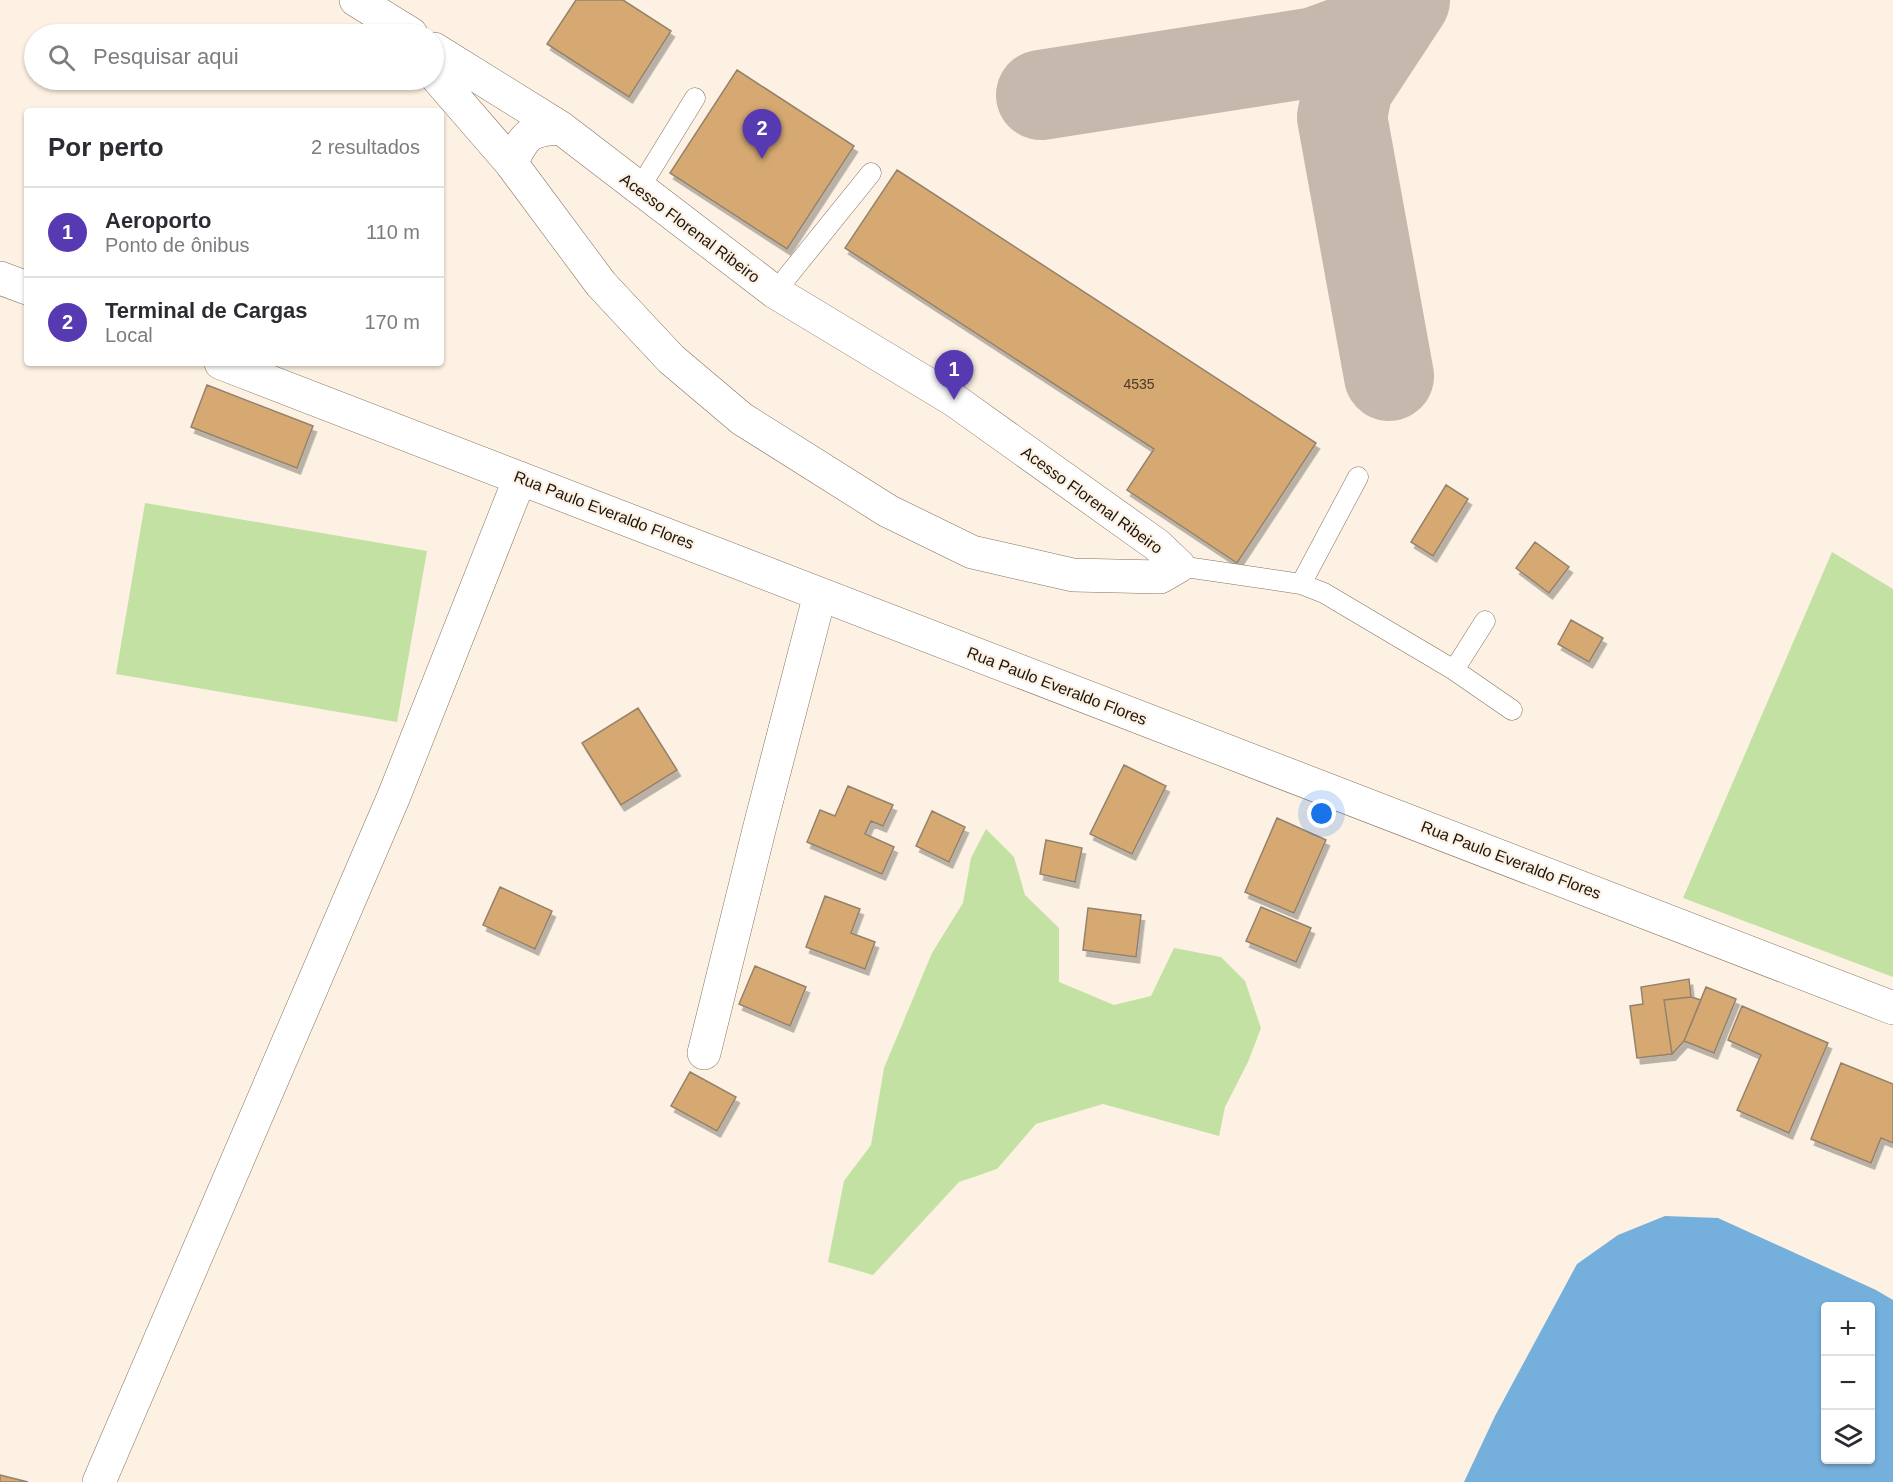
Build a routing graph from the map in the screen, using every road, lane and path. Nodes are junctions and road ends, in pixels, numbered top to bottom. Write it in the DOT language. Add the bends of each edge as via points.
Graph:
graph roads {
  1 [pos="355,0"];
  2 [pos="380,24"];
  3 [pos="395,24"];
  4 [pos="444,54"];
  5 [pos="444,86"];
  6 [pos="694,98"];
  7 [pos="561,128"];
  8 [pos="511,163"];
  9 [pos="871,173"];
  10 [pos="639,189"];
  11 [pos="0,278"];
  12 [pos="24,287"];
  13 [pos="775,292"];
  14 [pos="229,366"];
  15 [pos="1358,477"];
  16 [pos="520,478"];
  17 [pos="1179,566"];
  18 [pos="1301,584"];
  19 [pos="820,594"];
  20 [pos="1485,621"];
  21 [pos="1454,670"];
  22 [pos="1512,710"];
  23 [pos="1893,1008"];
  24 [pos="704,1053"];
  25 [pos="99,1482"];
  1 -- 2 [label="street"];
  1 -- 3 [label="street"];
  4 -- 7 [label="street, Acesso Florenal Ribeiro"];
  5 -- 8 [label="street, Acesso Florenal Ribeiro"];
  6 -- 10 [label="lane"];
  7 -- 8 [label="street" via="537,130 521,143"];
  7 -- 10 [label="street, Acesso Florenal Ribeiro"];
  8 -- 17 [label="street, Acesso Florenal Ribeiro" via="601,284 671,359 742,419 888,511 972,552 1073,575 1160,577"];
  9 -- 13 [label="lane"];
  10 -- 13 [label="street, Acesso Florenal Ribeiro"];
  11 -- 12 [label="street"];
  13 -- 17 [label="street, Acesso Florenal Ribeiro" via="954,400 1157,545"];
  14 -- 16 [label="street, Rua Paulo Everaldo Flores"];
  15 -- 18 [label="lane"];
  16 -- 19 [label="street, Rua Paulo Everaldo Flores"];
  16 -- 25 [label="street" via="394,796"];
  17 -- 18 [label="lane"];
  18 -- 21 [label="lane" via="1324,593"];
  19 -- 23 [label="street, Rua Paulo Everaldo Flores"];
  19 -- 24 [label="street"];
  20 -- 21 [label="lane"];
  21 -- 22 [label="lane"];
}
